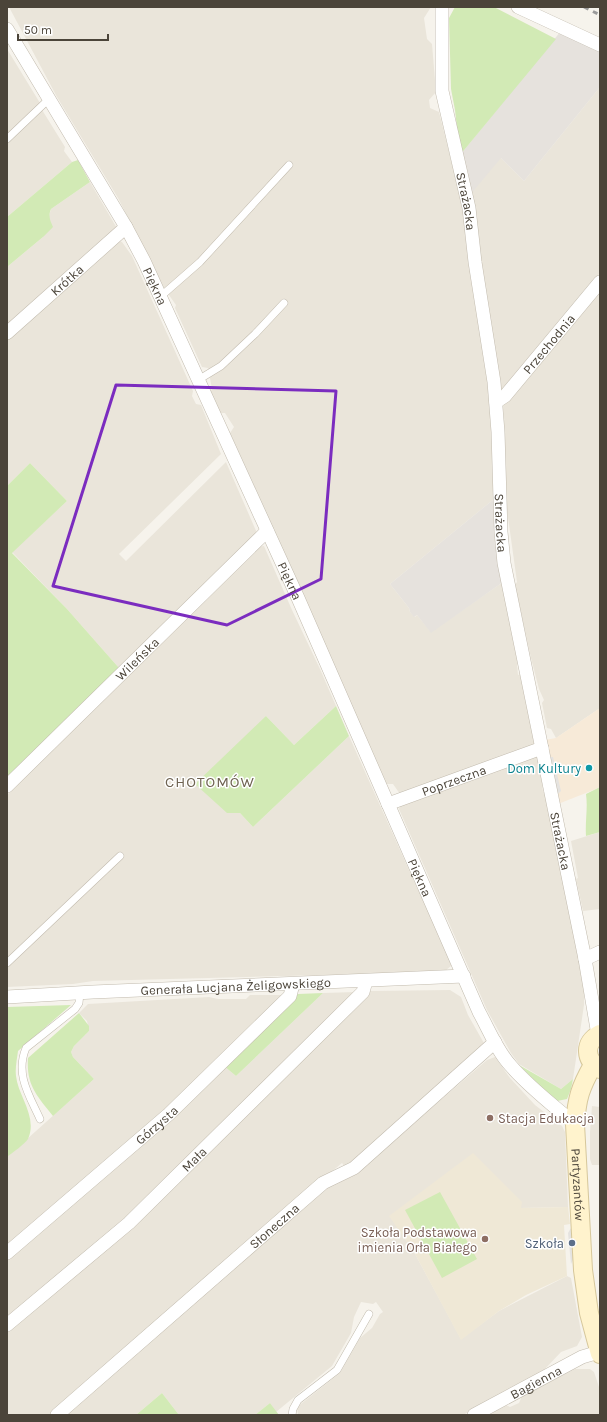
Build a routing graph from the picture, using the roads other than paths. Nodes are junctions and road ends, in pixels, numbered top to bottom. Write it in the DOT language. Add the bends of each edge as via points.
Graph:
graph roads {
  1 [pos="442,7"];
  2 [pos="518,7"];
  3 [pos="7,29"];
  4 [pos="600,45"];
  5 [pos="49,99"];
  6 [pos="7,139"];
  7 [pos="288,165"];
  8 [pos="126,227"];
  9 [pos="600,282"];
  10 [pos="160,298"];
  11 [pos="284,303"];
  12 [pos="7,333"];
  13 [pos="198,380"];
  14 [pos="496,402"];
  15 [pos="267,531"];
  16 [pos="542,748"];
  17 [pos="7,786"];
  18 [pos="388,804"];
  19 [pos="120,856"];
  20 [pos="600,952"];
  21 [pos="586,959"];
  22 [pos="7,963"];
  23 [pos="464,976"];
  24 [pos="366,981"];
  25 [pos="293,984"];
  26 [pos="80,993"];
  27 [pos="7,998"];
  28 [pos="599,1035"];
  29 [pos="495,1042"];
  30 [pos="597,1067"];
  31 [pos="40,1118"];
  32 [pos="575,1124"];
  33 [pos="7,1253"];
  34 [pos="368,1314"];
  35 [pos="7,1325"];
  36 [pos="600,1353"];
  37 [pos="57,1415"];
  38 [pos="292,1415"];
  39 [pos="474,1415"];
  1 -- 14 [label="street, Strażacka" via="442,91 469,208"];
  2 -- 4 [label="street"];
  3 -- 5 [label="street, Piękna"];
  5 -- 6 [label="lane"];
  5 -- 8 [label="street, Piękna"];
  7 -- 10 [label="lane" via="200,262"];
  8 -- 10 [label="street, Piękna"];
  8 -- 12 [label="street, Krótka"];
  9 -- 14 [label="street, Przechodnia" via="505,396"];
  10 -- 13 [label="street, Piękna"];
  11 -- 13 [label="lane" via="221,366"];
  13 -- 15 [label="street, Piękna"];
  14 -- 16 [label="street, Strażacka" via="502,547"];
  15 -- 17 [label="street, Wileńska"];
  15 -- 18 [label="street, Piękna"];
  16 -- 18 [label="street, Poprzeczna"];
  16 -- 21 [label="street, Strażacka"];
  18 -- 23 [label="street, Piękna"];
  19 -- 22 [label="lane"];
  20 -- 21 [label="street"];
  21 -- 28 [label="street, Strażacka"];
  23 -- 24 [label="street, Generała Lucjana Żeligowskiego"];
  23 -- 29 [label="street, Piękna"];
  24 -- 25 [label="street, Generała Lucjana Żeligowskiego"];
  24 -- 35 [label="street, Mała" via="363,992 129,1223"];
  25 -- 26 [label="street, Generała Lucjana Żeligowskiego"];
  25 -- 33 [label="street, Górzysta" via="290,996 169,1114"];
  26 -- 27 [label="street, Generała Lucjana Żeligowskiego"];
  26 -- 31 [label="lane" via="79,1003 75,1009 26,1048 23,1056 22,1075"];
  28 -- 30 [label="street" via="591,1041 588,1048 588,1054"];
  29 -- 32 [label="street, Piękna" via="510,1065 535,1092"];
  29 -- 37 [label="street, Słoneczna" via="354,1168 323,1183"];
  30 -- 32 [label="street, Partyzantów" via="582,1086"];
  32 -- 36 [label="street, Partyzantów" via="583,1270 589,1313"];
  34 -- 38 [label="lane" via="337,1370 298,1400"];
  36 -- 39 [label="street, Bagienna" via="582,1357"];
}
